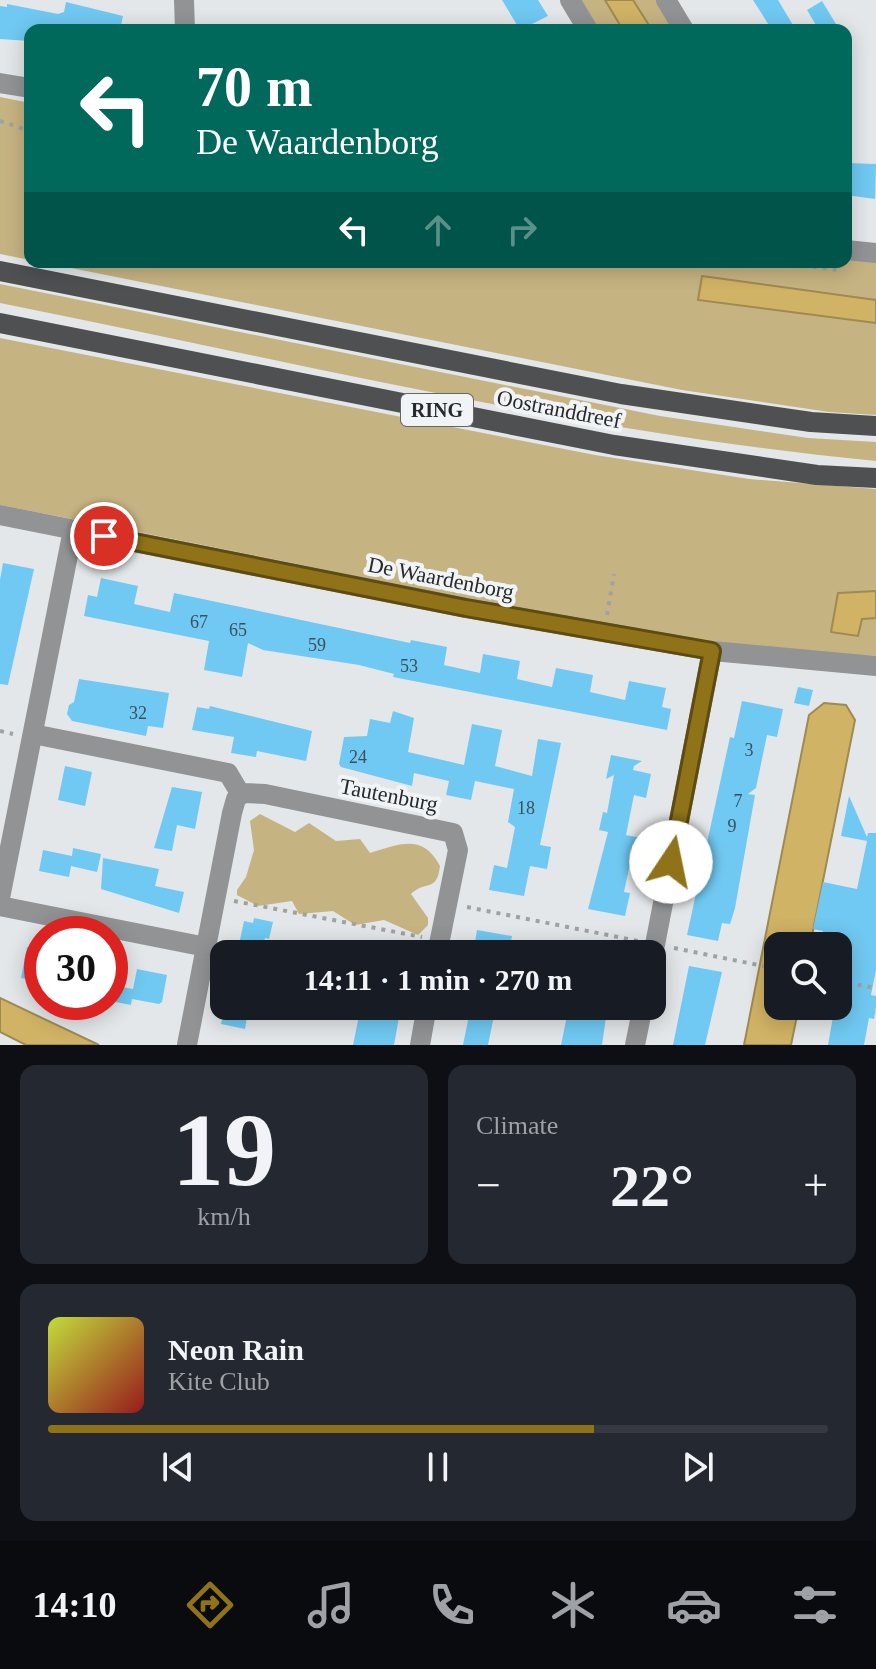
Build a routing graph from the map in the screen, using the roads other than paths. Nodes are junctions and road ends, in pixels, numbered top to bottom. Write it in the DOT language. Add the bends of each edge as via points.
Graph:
graph roads {
  1 [pos="184,0"];
  2 [pos="570,0"];
  3 [pos="666,0"];
  4 [pos="185,24"];
  5 [pos="584,24"];
  6 [pos="680,24"];
  7 [pos="0,83"];
  8 [pos="24,87"];
  9 [pos="852,251"];
  10 [pos="876,253"];
  11 [pos="0,271"];
  12 [pos="0,323"];
  13 [pos="876,426"];
  14 [pos="876,478"];
  15 [pos="0,515"];
  16 [pos="73,530"];
  17 [pos="712,651"];
  18 [pos="876,666"];
  19 [pos="33,734"];
  20 [pos="241,795"];
  21 [pos="0,898"];
  22 [pos="0,906"];
  23 [pos="436,940"];
  24 [pos="656,940"];
  25 [pos="206,947"];
  26 [pos="424,1020"];
  27 [pos="640,1020"];
  28 [pos="187,1045"];
  29 [pos="420,1045"];
  30 [pos="635,1045"];
  1 -- 4 [label="street"];
  2 -- 5 [label="street"];
  3 -- 6 [label="street"];
  7 -- 8 [label="street"];
  9 -- 10 [label="street"];
  11 -- 13 [label="main road, Oostranddreef / RING" via="621,394 811,422"];
  12 -- 14 [label="main road, Oostranddreef / RING" via="614,445 817,475"];
  15 -- 16 [label="street, De Waardenborg"];
  16 -- 17 [label="street, De Waardenborg"];
  16 -- 19 [label="street"];
  17 -- 18 [label="street, De Waardenborg"];
  17 -- 24 [label="street"];
  19 -- 20 [label="street" via="228,773"];
  19 -- 21 [label="street"];
  20 -- 23 [label="street, Tautenburg" via="253,792 455,835 458,850"];
  20 -- 25 [label="street" via="235,801"];
  22 -- 25 [label="street"];
  25 -- 28 [label="street"];
  26 -- 29 [label="street"];
  27 -- 30 [label="street"];
}
